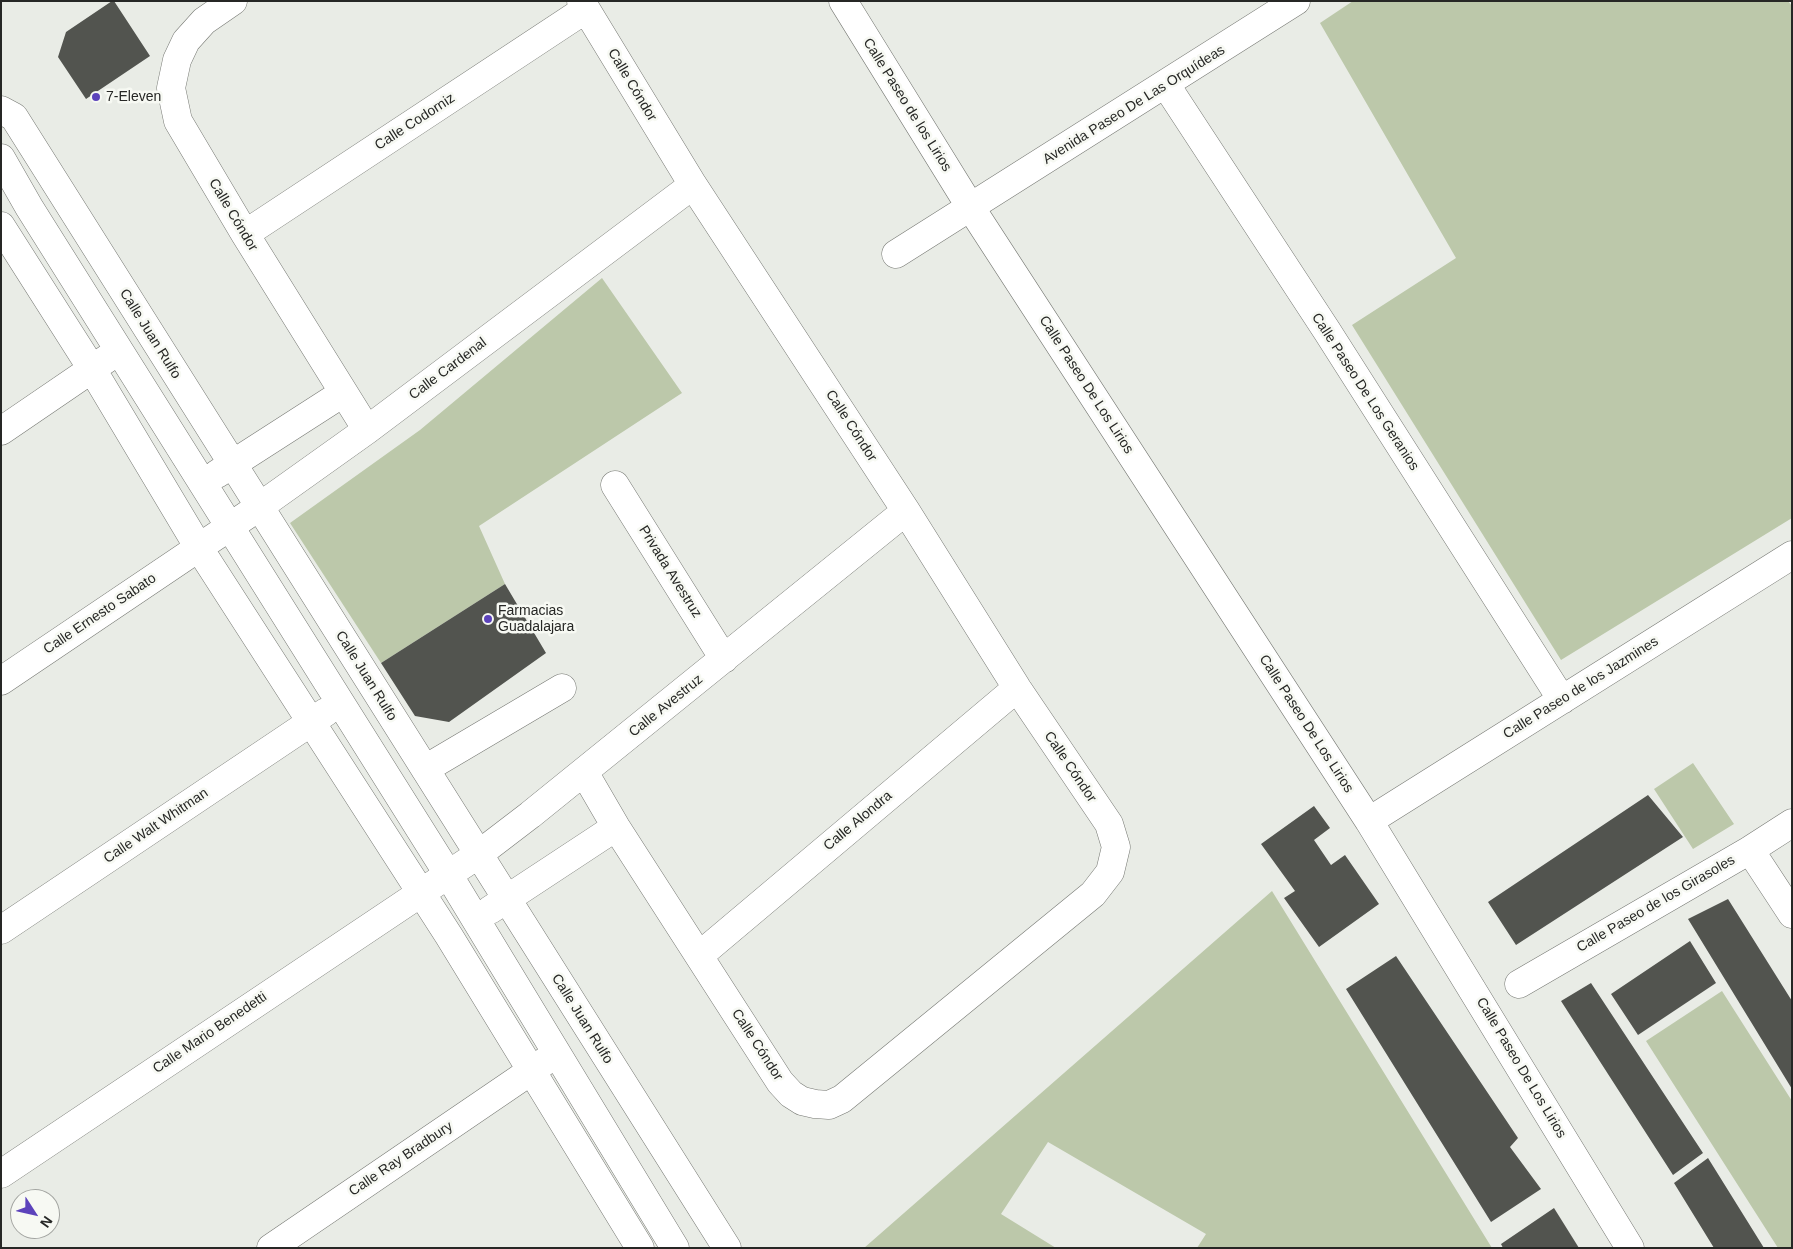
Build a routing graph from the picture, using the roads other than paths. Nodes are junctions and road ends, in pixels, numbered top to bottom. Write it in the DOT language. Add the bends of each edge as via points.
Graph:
graph roads {
  1 [pos="233,1"];
  2 [pos="843,1"];
  3 [pos="1296,1"];
  4 [pos="583,5"];
  5 [pos="1166,85"];
  6 [pos="1,110"];
  7 [pos="4,172"];
  8 [pos="693,185"];
  9 [pos="971,208"];
  10 [pos="1,226"];
  11 [pos="245,234"];
  12 [pos="896,254"];
  13 [pos="119,351"];
  14 [pos="92,368"];
  15 [pos="343,393"];
  16 [pos="367,430"];
  17 [pos="1,431"];
  18 [pos="232,464"];
  19 [pos="202,484"];
  20 [pos="615,485"];
  21 [pos="172,504"];
  22 [pos="259,507"];
  23 [pos="906,511"];
  24 [pos="230,526"];
  25 [pos="199,548"];
  26 [pos="1792,555"];
  27 [pos="724,659"];
  28 [pos="1,681"];
  29 [pos="562,688"];
  30 [pos="1017,688"];
  31 [pos="1562,700"];
  32 [pos="341,702"];
  33 [pos="310,722"];
  34 [pos="425,769"];
  35 [pos="584,772"];
  36 [pos="1369,821"];
  37 [pos="1792,823"];
  38 [pos="616,827"];
  39 [pos="1750,850"];
  40 [pos="479,854"];
  41 [pos="448,874"];
  42 [pos="420,893"];
  43 [pos="506,899"];
  44 [pos="1792,914"];
  45 [pos="476,919"];
  46 [pos="1,930"];
  47 [pos="449,936"];
  48 [pos="700,955"];
  49 [pos="1519,984"];
  50 [pos="557,1052"];
  51 [pos="531,1070"];
  52 [pos="1,1174"];
  53 [pos="667,1245"];
  54 [pos="271,1248"];
  55 [pos="640,1248"];
  56 [pos="726,1248"];
  57 [pos="1630,1248"];
  1 -- 11 [label="street, Calle Cóndor" via="204,21 186,42 171,88 178,121"];
  2 -- 9 [label="street, Calle Paseo de los Lirios"];
  3 -- 5 [label="street, Avenida Paseo De Las Orquídeas"];
  4 -- 8 [label="street, Calle Cóndor"];
  4 -- 11 [label="street, Calle Codorniz"];
  5 -- 9 [label="street, Avenida Paseo De Las Orquídeas"];
  5 -- 31 [label="street, Calle Paseo De Los Geranios"];
  6 -- 18 [label="street, Calle Juan Rulfo" via="14,117"];
  7 -- 13 [label="street"];
  8 -- 16 [label="street, Calle Cardenal"];
  8 -- 23 [label="street, Calle Cóndor"];
  9 -- 12 [label="street, Avenida Paseo De Las Orquídeas"];
  9 -- 36 [label="street, Calle Paseo De Los Lirios"];
  10 -- 14 [label="street"];
  11 -- 15 [label="street, Calle Cóndor"];
  13 -- 14 [label="street"];
  13 -- 19 [label="street"];
  14 -- 17 [label="street"];
  14 -- 21 [label="street"];
  15 -- 16 [label="street, Calle Cóndor"];
  15 -- 18 [label="street"];
  16 -- 22 [label="street, Calle Cardenal"];
  18 -- 19 [label="street"];
  18 -- 22 [label="street, Calle Juan Rulfo"];
  19 -- 21 [label="street"];
  19 -- 24 [label="street"];
  20 -- 27 [label="street, Privada Avestruz"];
  21 -- 25 [label="street"];
  22 -- 24 [label="street, Calle Cardenal"];
  22 -- 34 [label="street, Calle Juan Rulfo"];
  23 -- 27 [label="street, Calle Avestruz"];
  23 -- 30 [label="street, Calle Cóndor"];
  24 -- 25 [label="street, Calle Cardenal"];
  24 -- 32 [label="street"];
  25 -- 28 [label="street, Calle Ernesto Sabato"];
  25 -- 33 [label="street"];
  26 -- 31 [label="street, Calle Paseo de los Jazmines"];
  27 -- 35 [label="street, Calle Avestruz"];
  29 -- 34 [label="street"];
  30 -- 48 [label="street, Calle Alondra"];
  30 -- 48 [label="street, Calle Cóndor" via="1109,824 1116,847 1110,872 1094,894 842,1099 828,1105 802,1101 780,1082"];
  31 -- 36 [label="street, Calle Paseo de los Jazmines"];
  32 -- 33 [label="street, Calle Walt Whitman"];
  32 -- 41 [label="street"];
  33 -- 42 [label="street"];
  33 -- 46 [label="street, Calle Walt Whitman"];
  34 -- 40 [label="street, Calle Juan Rulfo"];
  35 -- 38 [label="street, Calle Cóndor"];
  35 -- 40 [label="street, Calle Avestruz"];
  36 -- 57 [label="street, Calle Paseo De Los Lirios"];
  37 -- 39 [label="street, Calle Paseo de los Girasoles"];
  38 -- 43 [label="street"];
  38 -- 48 [label="street, Calle Cóndor"];
  39 -- 44 [label="street"];
  39 -- 49 [label="street, Calle Paseo de los Girasoles"];
  40 -- 41 [label="street, Calle Avestruz"];
  40 -- 43 [label="street, Calle Juan Rulfo"];
  41 -- 42 [label="street, Calle Avestruz"];
  41 -- 45 [label="street"];
  42 -- 47 [label="street"];
  42 -- 52 [label="street, Calle Mario Benedetti"];
  43 -- 45 [label="street"];
  43 -- 56 [label="street, Calle Juan Rulfo"];
  45 -- 47 [label="street"];
  45 -- 50 [label="street"];
  47 -- 51 [label="street"];
  50 -- 51 [label="street, Calle Ray Bradbury"];
  50 -- 53 [label="street"];
  51 -- 54 [label="street, Calle Ray Bradbury"];
  51 -- 55 [label="street"];
}
